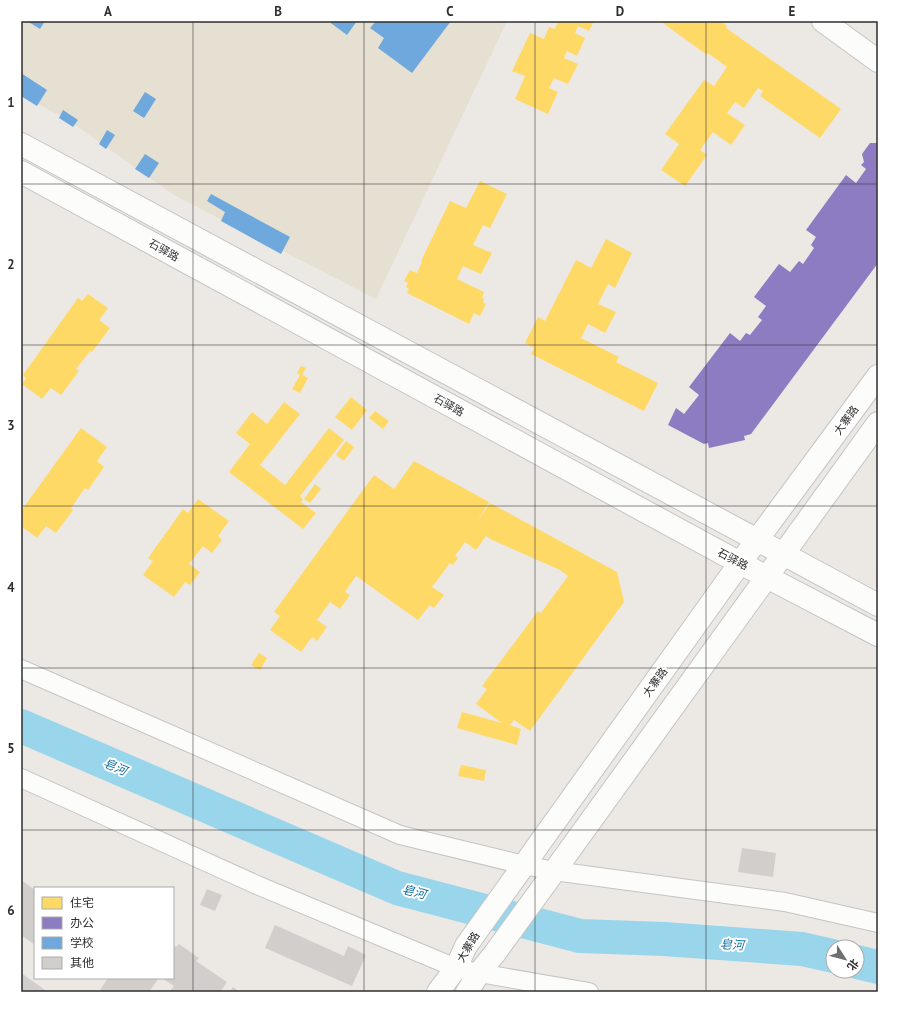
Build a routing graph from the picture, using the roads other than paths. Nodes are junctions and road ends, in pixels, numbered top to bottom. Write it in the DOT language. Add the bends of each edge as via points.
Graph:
graph roads {
  1 [pos="823,21"];
  2 [pos="878,61"];
  3 [pos="21,144"];
  4 [pos="21,172"];
  5 [pos="878,376"];
  6 [pos="878,423"];
  7 [pos="757,540"];
  8 [pos="783,554"];
  9 [pos="740,563"];
  10 [pos="767,577"];
  11 [pos="878,605"];
  12 [pos="878,634"];
  13 [pos="21,669"];
  14 [pos="21,778"];
  15 [pos="524,865"];
  16 [pos="554,871"];
  17 [pos="878,923"];
  18 [pos="456,968"];
  19 [pos="479,973"];
  20 [pos="438,992"];
  21 [pos="467,992"];
  22 [pos="589,992"];
  1 -- 2 [label="street"];
  3 -- 7 [label="street"];
  4 -- 9 [label="street, 石驿路"];
  5 -- 7 [label="street, 大寨路"];
  6 -- 8 [label="street, 大寨路"];
  7 -- 8 [label="street"];
  7 -- 9 [label="street, 大寨路"];
  8 -- 10 [label="street, 大寨路"];
  8 -- 11 [label="street"];
  9 -- 10 [label="street, 石驿路"];
  9 -- 15 [label="street, 大寨路"];
  10 -- 12 [label="street, 石驿路"];
  10 -- 16 [label="street, 大寨路"];
  13 -- 15 [label="street" via="400,835"];
  14 -- 18 [label="street" via="257,885"];
  15 -- 16 [label="street"];
  15 -- 18 [label="street, 大寨路" via="466,946"];
  16 -- 17 [label="street" via="785,902"];
  16 -- 19 [label="street, 大寨路"];
  18 -- 19 [label="street"];
  18 -- 20 [label="street, 大寨路"];
  19 -- 21 [label="street, 大寨路"];
  19 -- 22 [label="street"];
}
